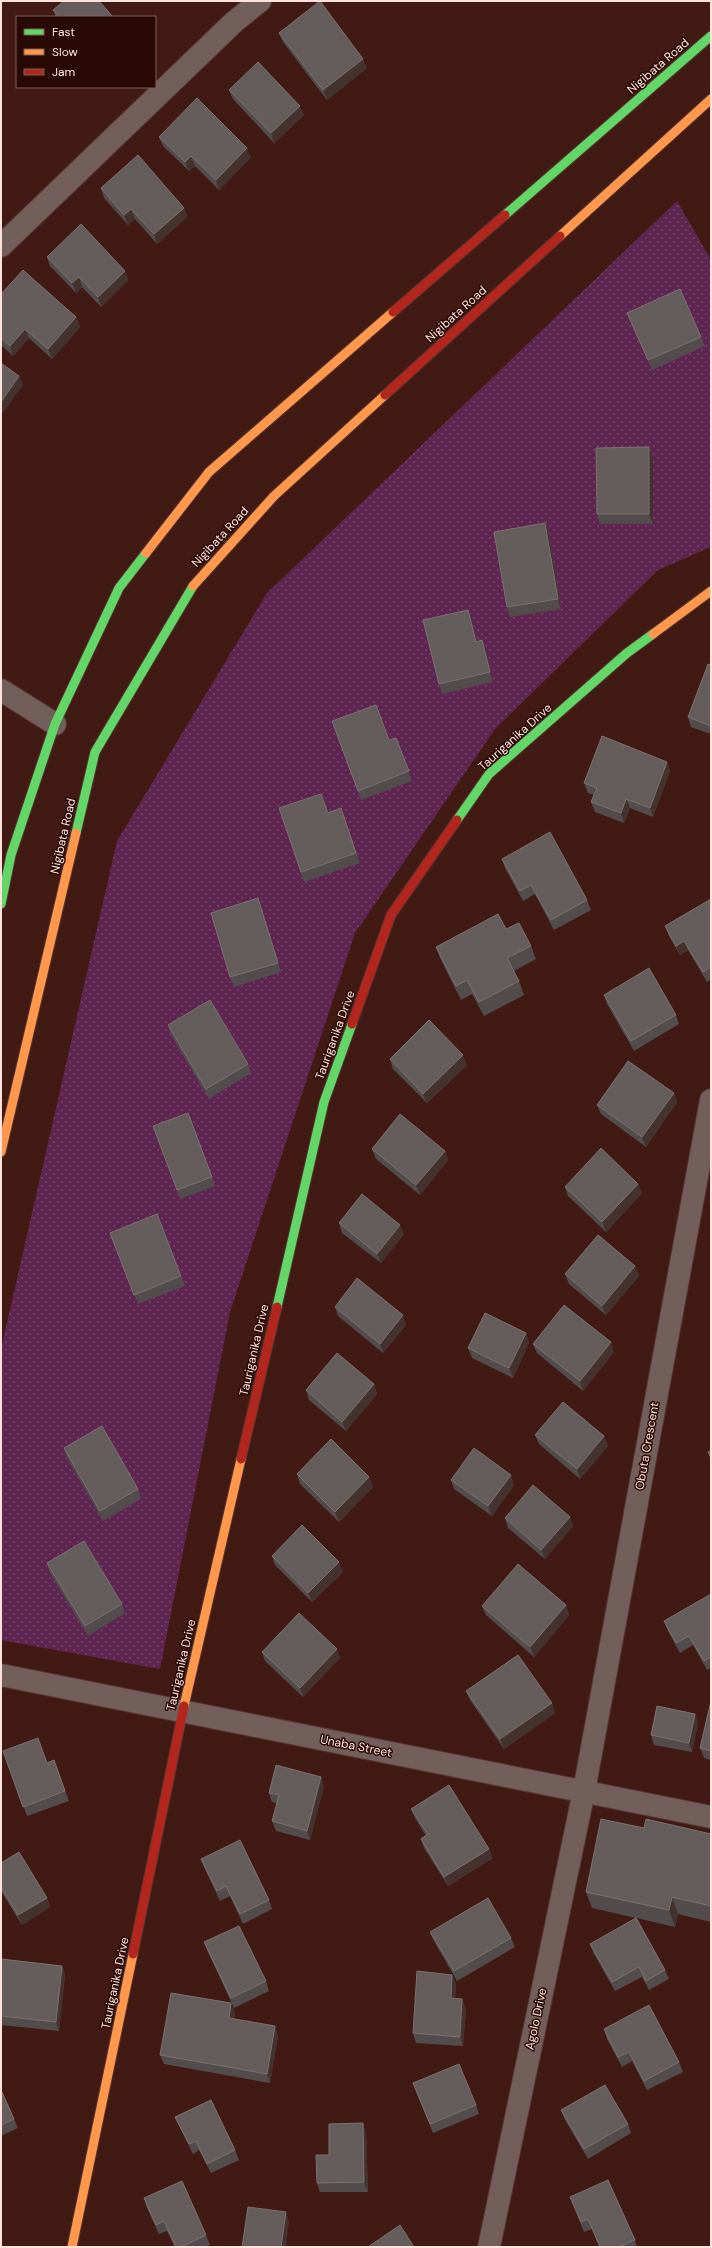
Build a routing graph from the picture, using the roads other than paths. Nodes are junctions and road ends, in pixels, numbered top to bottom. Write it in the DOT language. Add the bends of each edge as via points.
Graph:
graph roads {
  1 [pos="260,1"];
  2 [pos="711,36"];
  3 [pos="711,98"];
  4 [pos="1,246"];
  5 [pos="711,591"];
  6 [pos="1,690"];
  7 [pos="55,724"];
  8 [pos="1,904"];
  9 [pos="711,1100"];
  10 [pos="1,1152"];
  11 [pos="1,1675"];
  12 [pos="183,1712"];
  13 [pos="584,1791"];
  14 [pos="711,1817"];
  15 [pos="72,2247"];
  16 [pos="489,2247"];
  1 -- 4 [label="street" via="234,22"];
  2 -- 7 [label="street, Nigibata Road" via="209,472 119,588"];
  3 -- 10 [label="street, Nigibata Road" via="274,496 196,580 95,752"];
  5 -- 12 [label="street, Tauriganika Drive" via="627,653 489,774 390,915 324,1102"];
  6 -- 7 [label="street"];
  7 -- 8 [label="street, Nigibata Road" via="11,855"];
  9 -- 13 [label="street, Obuta Crescent"];
  11 -- 12 [label="street, Unaba Street"];
  12 -- 13 [label="street, Unaba Street"];
  12 -- 15 [label="street, Tauriganika Drive"];
  13 -- 14 [label="street, Unaba Street"];
  13 -- 16 [label="street, Agolo Drive"];
}
